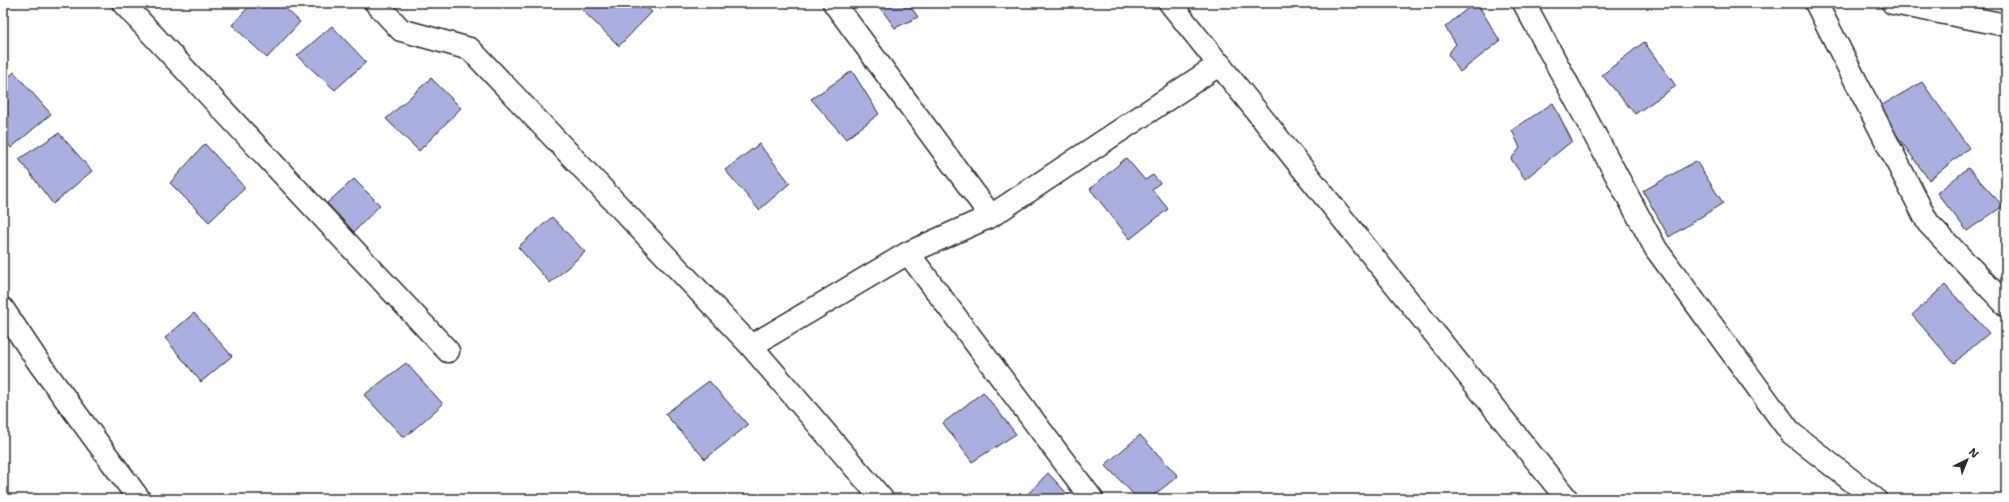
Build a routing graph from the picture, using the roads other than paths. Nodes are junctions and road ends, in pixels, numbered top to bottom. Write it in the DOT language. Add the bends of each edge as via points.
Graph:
graph roads {
  1 [pos="123,3"];
  2 [pos="376,3"];
  3 [pos="834,3"];
  4 [pos="1170,3"];
  5 [pos="1524,3"];
  6 [pos="1816,3"];
  7 [pos="1893,3"];
  8 [pos="2006,26"];
  9 [pos="1220,64"];
  10 [pos="991,216"];
  11 [pos="908,253"];
  12 [pos="2006,305"];
  13 [pos="3,309"];
  14 [pos="751,346"];
  15 [pos="448,350"];
  16 [pos="140,499"];
  17 [pos="882,499"];
  18 [pos="1092,499"];
  19 [pos="1567,499"];
  20 [pos="1875,499"];
  1 -- 15 [label="street"];
  2 -- 14 [label="street" via="401,30 470,49"];
  3 -- 10 [label="street"];
  4 -- 9 [label="street"];
  5 -- 20 [label="street" via="1656,249 1791,433"];
  6 -- 12 [label="street" via="1928,223"];
  7 -- 8 [label="street"];
  9 -- 10 [label="street"];
  9 -- 19 [label="street"];
  10 -- 11 [label="street"];
  11 -- 14 [label="street"];
  11 -- 18 [label="street"];
  13 -- 16 [label="street" via="39,364"];
  14 -- 17 [label="street"];
}
